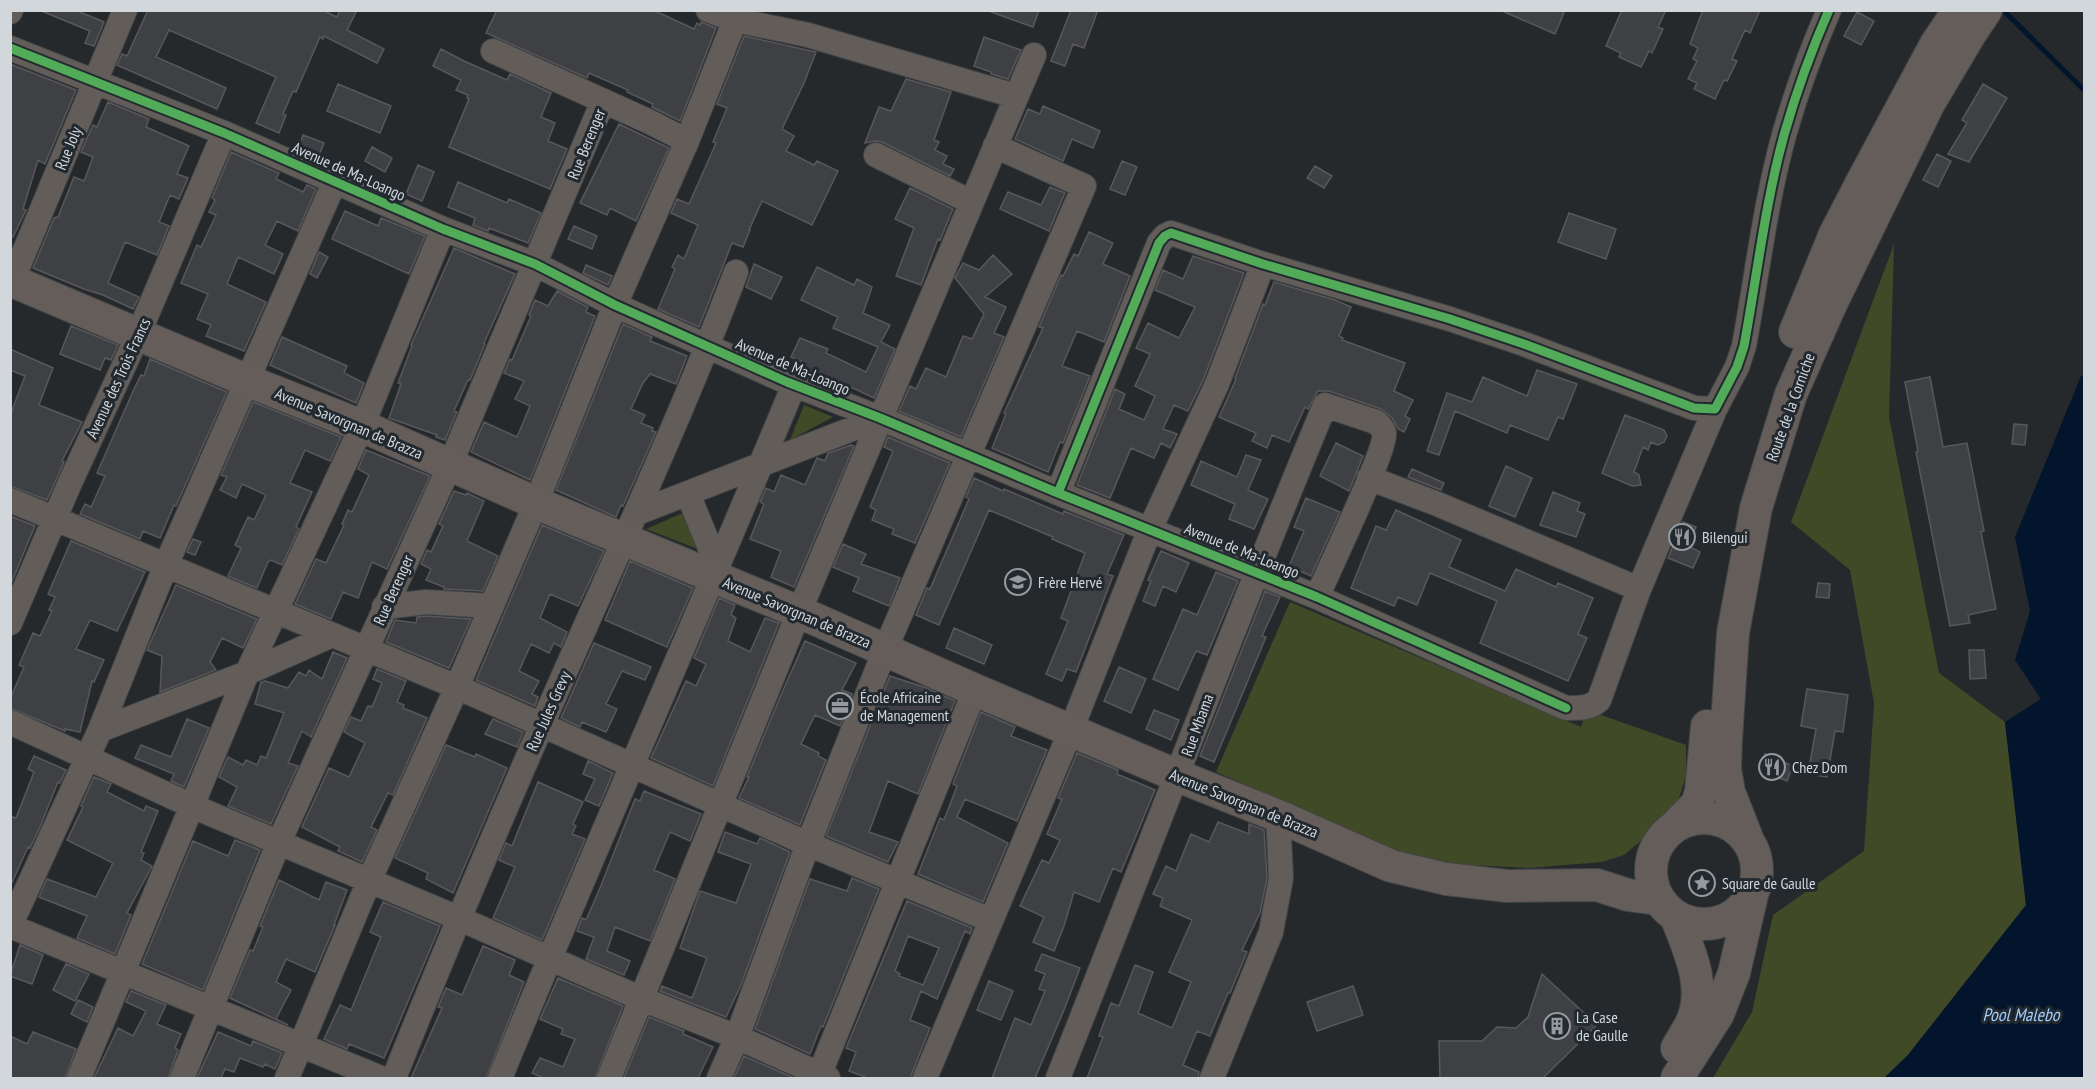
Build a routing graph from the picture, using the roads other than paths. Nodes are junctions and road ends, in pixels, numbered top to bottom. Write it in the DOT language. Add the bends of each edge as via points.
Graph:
graph roads {
  1 [pos="125,10"];
  2 [pos="708,10"];
  3 [pos="1829,10"];
  4 [pos="1959,10"];
  5 [pos="1986,10"];
  6 [pos="735,20"];
  7 [pos="10,48"];
  8 [pos="493,51"];
  9 [pos="1034,55"];
  10 [pos="95,82"];
  11 [pos="1015,96"];
  12 [pos="603,101"];
  13 [pos="224,133"];
  14 [pos="687,141"];
  15 [pos="995,146"];
  16 [pos="876,154"];
  17 [pos="335,182"];
  18 [pos="971,202"];
  19 [pos="443,229"];
  20 [pos="535,264"];
  21 [pos="1263,264"];
  22 [pos="736,272"];
  23 [pos="11,282"];
  24 [pos="615,305"];
  25 [pos="138,335"];
  26 [pos="708,346"];
  27 [pos="248,381"];
  28 [pos="794,385"];
  29 [pos="1782,390"];
  30 [pos="1715,409"];
  31 [pos="880,418"];
  32 [pos="362,426"];
  33 [pos="967,456"];
  34 [pos="450,465"];
  35 [pos="761,465"];
  36 [pos="1370,478"];
  37 [pos="1058,493"];
  38 [pos="688,494"];
  39 [pos="10,500"];
  40 [pos="536,503"];
  41 [pos="55,519"];
  42 [pos="631,526"];
  43 [pos="1150,529"];
  44 [pos="166,566"];
  45 [pos="715,571"];
  46 [pos="1255,571"];
  47 [pos="1639,589"];
  48 [pos="1317,597"];
  49 [pos="492,606"];
  50 [pos="384,607"];
  51 [pos="277,612"];
  52 [pos="799,612"];
  53 [pos="10,623"];
  54 [pos="332,635"];
  55 [pos="366,650"];
  56 [pos="885,650"];
  57 [pos="247,673"];
  58 [pos="457,687"];
  59 [pos="975,690"];
  60 [pos="10,722"];
  61 [pos="542,725"];
  62 [pos="100,730"];
  63 [pos="1071,730"];
  64 [pos="86,759"];
  65 [pos="634,765"];
  66 [pos="1178,776"];
  67 [pos="722,804"];
  68 [pos="192,806"];
  69 [pos="1278,816"];
  70 [pos="1669,830"];
  71 [pos="1747,838"];
  72 [pos="279,842"];
  73 [pos="808,844"];
  74 [pos="369,881"];
  75 [pos="897,881"];
  76 [pos="1597,885"];
  77 [pos="1752,895"];
  78 [pos="1667,909"];
  79 [pos="458,918"];
  80 [pos="990,920"];
  81 [pos="10,926"];
  82 [pos="549,958"];
  83 [pos="123,971"];
  84 [pos="642,999"];
  85 [pos="210,1009"];
  86 [pos="736,1037"];
  87 [pos="302,1045"];
  88 [pos="821,1077"];
  89 [pos="79,1078"];
  90 [pos="182,1078"];
  91 [pos="287,1078"];
  92 [pos="381,1078"];
  93 [pos="394,1078"];
  94 [pos="500,1078"];
  95 [pos="609,1078"];
  96 [pos="719,1078"];
  97 [pos="926,1078"];
  98 [pos="1058,1078"];
  99 [pos="1212,1078"];
  100 [pos="1656,1078"];
  101 [pos="1677,1078"];
  1 -- 10 [label="street, Rue Joly"];
  2 -- 6 [label="street"];
  3 -- 30 [label="street" via="1784,134 1744,346"];
  4 -- 29 [label="main road, Route de la Corniche" via="1936,44 1835,234"];
  5 -- 29 [label="main road, Route de la Corniche" via="1929,103"];
  6 -- 11 [label="street" via="808,34"];
  6 -- 14 [label="street"];
  7 -- 10 [label="street, Avenue de Ma-Loango"];
  8 -- 12 [label="street"];
  9 -- 11 [label="street"];
  10 -- 13 [label="street, Avenue de Ma-Loango"];
  10 -- 23 [label="street, Rue Joly"];
  11 -- 15 [label="street"];
  12 -- 14 [label="street"];
  12 -- 20 [label="street, Rue Berenger"];
  13 -- 17 [label="street, Avenue de Ma-Loango"];
  13 -- 25 [label="street, Avenue des Trois Francs"];
  14 -- 24 [label="street"];
  15 -- 18 [label="street"];
  15 -- 33 [label="street" via="1084,186"];
  16 -- 18 [label="street"];
  17 -- 19 [label="street, Avenue de Ma-Loango"];
  17 -- 27 [label="street"];
  18 -- 31 [label="street"];
  19 -- 20 [label="street, Avenue de Ma-Loango"];
  19 -- 32 [label="street"];
  20 -- 24 [label="street, Avenue de Ma-Loango"];
  20 -- 34 [label="street, Rue Berenger"];
  21 -- 30 [label="street" via="1450,319 1694,408"];
  21 -- 37 [label="street" via="1179,234 1165,236"];
  21 -- 43 [label="street" via="1217,384"];
  22 -- 26 [label="street, Rue Jules Grevy"];
  23 -- 25 [label="main road, Avenue Savorgnan de Brazza"];
  24 -- 26 [label="street, Avenue de Ma-Loango"];
  24 -- 40 [label="street"];
  25 -- 27 [label="main road, Avenue Savorgnan de Brazza"];
  25 -- 41 [label="street, Avenue des Trois Francs"];
  26 -- 28 [label="street, Avenue de Ma-Loango"];
  26 -- 42 [label="street, Rue Jules Grevy"];
  27 -- 32 [label="main road, Avenue Savorgnan de Brazza"];
  27 -- 44 [label="street"];
  28 -- 31 [label="street, Avenue de Ma-Loango"];
  28 -- 35 [label="street"];
  29 -- 70 [label="main road, Route de la Corniche" via="1731,524 1713,632 1701,791 1697,804"];
  29 -- 71 [label="main road, Route de la Corniche" via="1733,633 1725,769 1729,792"];
  30 -- 47 [label="street"];
  31 -- 33 [label="street, Avenue de Ma-Loango"];
  31 -- 35 [label="street"];
  31 -- 52 [label="street"];
  32 -- 34 [label="main road, Avenue Savorgnan de Brazza"];
  32 -- 51 [label="street"];
  33 -- 37 [label="street, Avenue de Ma-Loango"];
  33 -- 56 [label="street"];
  34 -- 40 [label="main road, Avenue Savorgnan de Brazza"];
  34 -- 50 [label="street, Rue Berenger"];
  35 -- 38 [label="street"];
  35 -- 45 [label="street"];
  36 -- 46 [label="street, Rue Mbama" via="1384,436 1381,427 1325,405"];
  36 -- 47 [label="street"];
  36 -- 48 [label="street"];
  37 -- 43 [label="street, Avenue de Ma-Loango"];
  38 -- 42 [label="street"];
  38 -- 45 [label="street"];
  39 -- 41 [label="street"];
  40 -- 42 [label="main road, Avenue Savorgnan de Brazza"];
  40 -- 49 [label="street"];
  41 -- 44 [label="street"];
  41 -- 53 [label="street, Avenue des Trois Francs"];
  42 -- 45 [label="main road, Avenue Savorgnan de Brazza"];
  42 -- 61 [label="street, Rue Jules Grevy"];
  43 -- 46 [label="street, Avenue de Ma-Loango"];
  43 -- 63 [label="street"];
  44 -- 51 [label="street"];
  44 -- 62 [label="street"];
  45 -- 52 [label="main road, Avenue Savorgnan de Brazza"];
  45 -- 65 [label="street"];
  46 -- 48 [label="street, Avenue de Ma-Loango"];
  46 -- 66 [label="street, Rue Mbama"];
  47 -- 48 [label="street, Avenue de Ma-Loango" via="1599,700 1584,709 1566,708"];
  49 -- 50 [label="street" via="426,602"];
  49 -- 58 [label="street"];
  50 -- 55 [label="street, Rue Berenger"];
  51 -- 54 [label="street"];
  51 -- 57 [label="street"];
  52 -- 56 [label="main road, Avenue Savorgnan de Brazza"];
  52 -- 67 [label="street"];
  54 -- 55 [label="street"];
  54 -- 57 [label="street"];
  55 -- 58 [label="street"];
  55 -- 72 [label="street, Rue Berenger"];
  56 -- 59 [label="main road, Avenue Savorgnan de Brazza"];
  56 -- 73 [label="street"];
  57 -- 62 [label="street"];
  57 -- 68 [label="street"];
  58 -- 61 [label="street"];
  58 -- 74 [label="street"];
  59 -- 63 [label="main road, Avenue Savorgnan de Brazza"];
  59 -- 75 [label="street"];
  60 -- 64 [label="street"];
  61 -- 65 [label="street"];
  61 -- 79 [label="street, Rue Jules Grevy"];
  62 -- 64 [label="street"];
  63 -- 66 [label="main road, Avenue Savorgnan de Brazza"];
  63 -- 80 [label="street"];
  64 -- 68 [label="street"];
  64 -- 81 [label="street"];
  65 -- 67 [label="street"];
  65 -- 82 [label="street"];
  66 -- 69 [label="main road, Avenue Savorgnan de Brazza"];
  66 -- 98 [label="street, Rue Mbama"];
  67 -- 73 [label="street"];
  67 -- 84 [label="street"];
  68 -- 72 [label="street"];
  68 -- 83 [label="street"];
  69 -- 76 [label="main road, Avenue Savorgnan de Brazza" via="1391,866 1446,879 1507,886"];
  69 -- 99 [label="street" via="1281,878 1271,932"];
  70 -- 71 [label="main road" via="1695,817 1714,818 1732,825"];
  70 -- 76 [label="main road, Avenue Savorgnan de Brazza" via="1630,872"];
  70 -- 78 [label="main road, Route de la Corniche" via="1651,857 1650,879"];
  71 -- 77 [label="main road, Route de la Corniche" via="1756,856 1758,875"];
  72 -- 74 [label="street"];
  72 -- 85 [label="street, Rue Berenger"];
  73 -- 75 [label="street"];
  73 -- 86 [label="street"];
  74 -- 79 [label="street"];
  74 -- 87 [label="street"];
  75 -- 80 [label="street"];
  75 -- 88 [label="street"];
  76 -- 78 [label="main road, Avenue Savorgnan de Brazza"];
  77 -- 78 [label="main road" via="1741,910 1725,920 1707,924"];
  77 -- 101 [label="main road, Route de la Corniche" via="1734,973 1718,1014"];
  78 -- 100 [label="main road, Route de la Corniche" via="1693,961 1698,985 1694,1018"];
  79 -- 82 [label="street"];
  79 -- 93 [label="street, Rue Jules Grevy"];
  80 -- 97 [label="street"];
  81 -- 83 [label="street"];
  82 -- 84 [label="street"];
  82 -- 94 [label="street"];
  83 -- 85 [label="street"];
  83 -- 89 [label="street"];
  84 -- 86 [label="street"];
  84 -- 95 [label="street"];
  85 -- 87 [label="street"];
  85 -- 90 [label="street, Rue Berenger"];
  86 -- 88 [label="street"];
  86 -- 96 [label="street"];
  87 -- 91 [label="street"];
  87 -- 92 [label="street"];
}
